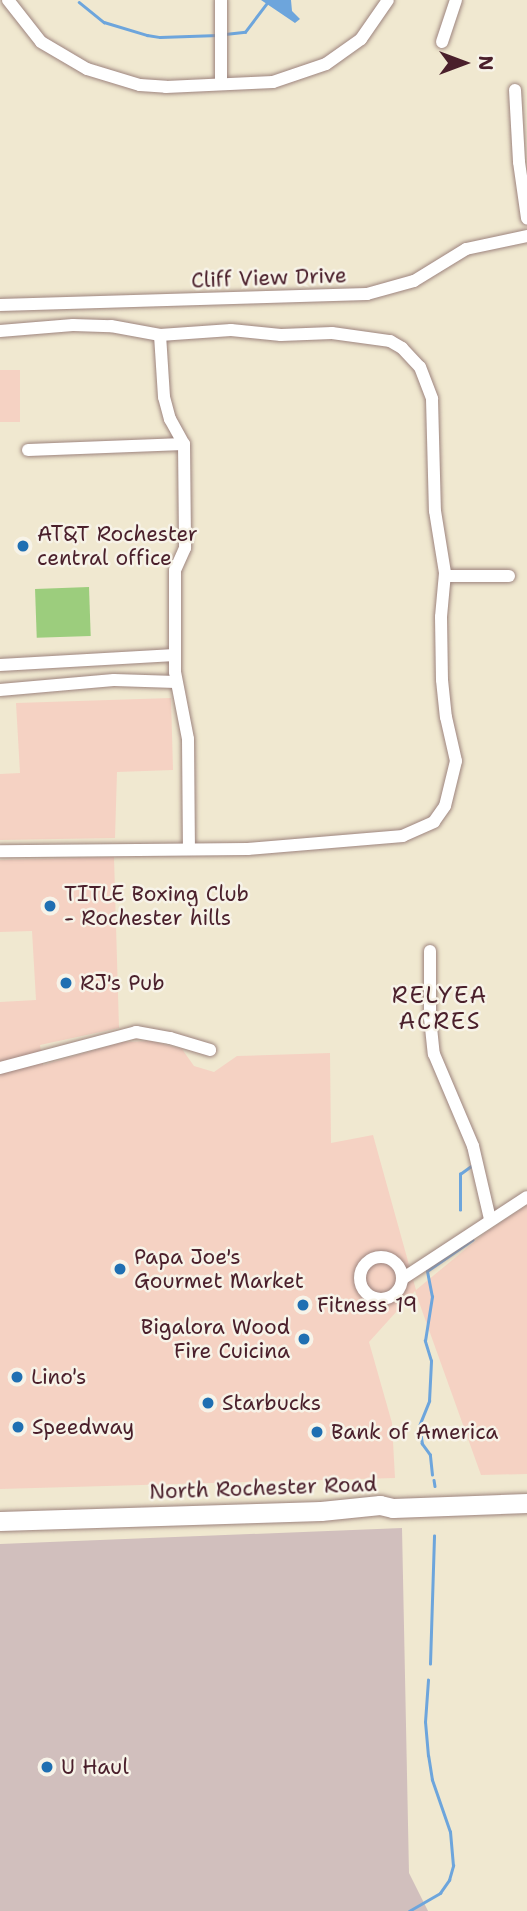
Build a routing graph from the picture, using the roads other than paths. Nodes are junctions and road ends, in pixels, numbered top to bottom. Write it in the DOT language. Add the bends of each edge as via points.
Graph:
graph roads {
  1 [pos="8,0"];
  2 [pos="221,0"];
  3 [pos="388,0"];
  4 [pos="456,0"];
  5 [pos="442,42"];
  6 [pos="221,84"];
  7 [pos="515,90"];
  8 [pos="527,218"];
  9 [pos="527,236"];
  10 [pos="0,305"];
  11 [pos="0,331"];
  12 [pos="160,335"];
  13 [pos="184,444"];
  14 [pos="28,450"];
  15 [pos="445,576"];
  16 [pos="509,576"];
  17 [pos="175,655"];
  18 [pos="0,665"];
  19 [pos="176,682"];
  20 [pos="0,690"];
  21 [pos="189,848"];
  22 [pos="0,851"];
  23 [pos="430,951"];
  24 [pos="210,1050"];
  25 [pos="0,1068"];
  26 [pos="527,1196"];
  27 [pos="490,1219"];
  28 [pos="397,1265"];
  29 [pos="419,1266"];
  30 [pos="402,1279"];
  31 [pos="527,1503"];
  32 [pos="0,1521"];
  1 -- 6 [label="street" via="41,42 99,74 140,85"];
  2 -- 6 [label="street"];
  3 -- 6 [label="street" via="361,39 326,64 273,82"];
  4 -- 5 [label="street"];
  7 -- 8 [label="street"];
  9 -- 10 [label="street, Cliff View Drive" via="466,249 414,281 367,294"];
  11 -- 12 [label="street" via="73,325"];
  12 -- 13 [label="street" via="164,397"];
  12 -- 15 [label="street" via="231,330 281,335 332,333 390,341 402,348 420,366 432,399 434,500"];
  13 -- 14 [label="street"];
  13 -- 17 [label="street" via="185,548 175,570"];
  15 -- 16 [label="street"];
  15 -- 21 [label="street" via="441,670 456,761 451,791 433,822 403,836 376,841"];
  17 -- 18 [label="street"];
  17 -- 19 [label="street"];
  19 -- 20 [label="street" via="114,680"];
  19 -- 21 [label="street" via="188,739"];
  21 -- 22 [label="street"];
  23 -- 27 [label="street" via="434,1054 472,1146"];
  24 -- 25 [label="street" via="136,1032"];
  26 -- 27 [label="street"];
  27 -- 29 [label="street"];
  28 -- 29 [label="street"];
  28 -- 30 [label="street"];
  28 -- 30 [label="street" via="384,1258 371,1260 362,1270 361,1282 372,1297 384,1298 397,1292"];
  29 -- 30 [label="street"];
  31 -- 32 [label="main road, North Rochester Road"];
}
